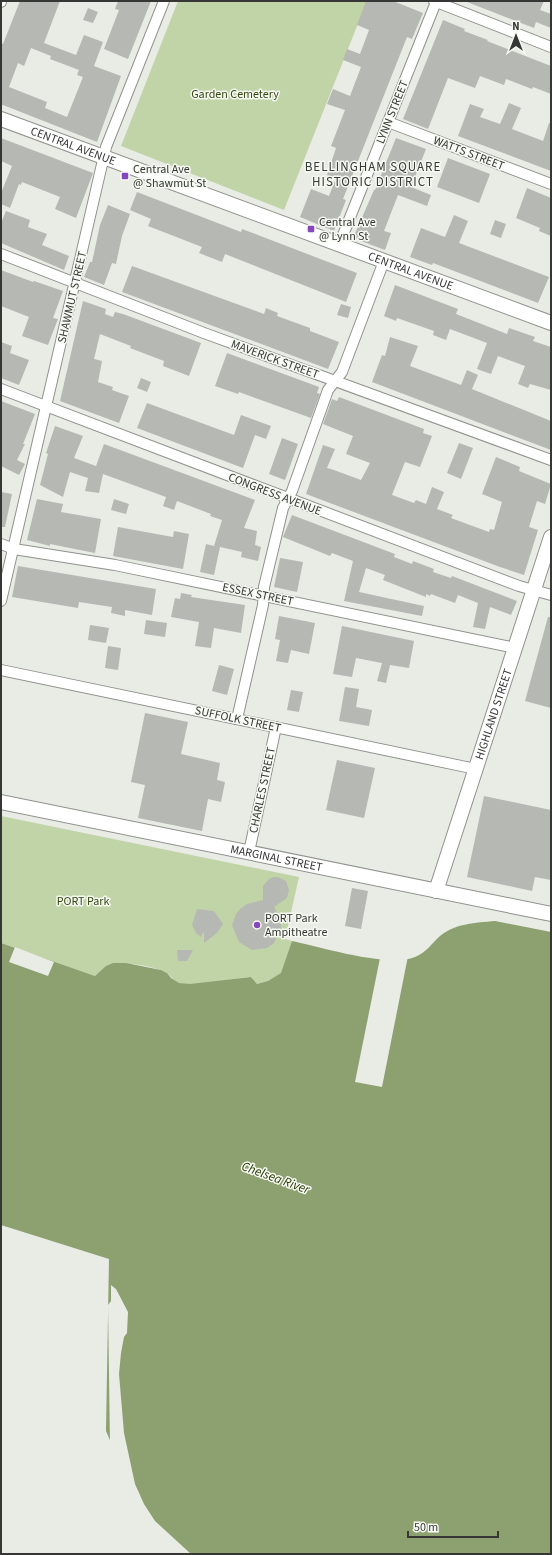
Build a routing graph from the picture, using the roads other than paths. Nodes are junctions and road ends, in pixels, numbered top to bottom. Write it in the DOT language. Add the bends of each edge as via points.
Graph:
graph roads {
  1 [pos="164,1"];
  2 [pos="435,1"];
  3 [pos="551,47"];
  4 [pos="1,120"];
  5 [pos="388,122"];
  6 [pos="104,158"];
  7 [pos="551,184"];
  8 [pos="339,245"];
  9 [pos="1,254"];
  10 [pos="384,261"];
  11 [pos="76,283"];
  12 [pos="551,323"];
  13 [pos="335,381"];
  14 [pos="1,390"];
  15 [pos="46,407"];
  16 [pos="551,460"];
  17 [pos="288,499"];
  18 [pos="551,537"];
  19 [pos="1,544"];
  20 [pos="14,549"];
  21 [pos="534,590"];
  22 [pos="264,595"];
  23 [pos="551,595"];
  24 [pos="1,601"];
  25 [pos="515,648"];
  26 [pos="1,670"];
  27 [pos="237,719"];
  28 [pos="276,727"];
  29 [pos="476,769"];
  30 [pos="1,802"];
  31 [pos="249,852"];
  32 [pos="436,891"];
  33 [pos="551,914"];
  1 -- 6 [label="street, SHAWMUT STREET" via="109,138"];
  2 -- 3 [label="street"];
  2 -- 5 [label="street, LYNN STREET"];
  4 -- 6 [label="street, CENTRAL AVENUE"];
  5 -- 7 [label="street, WATTS STREET"];
  5 -- 8 [label="street, LYNN STREET"];
  6 -- 8 [label="street, CENTRAL AVENUE"];
  6 -- 11 [label="street, SHAWMUT STREET"];
  8 -- 10 [label="street, CENTRAL AVENUE"];
  9 -- 11 [label="street, MAVERICK STREET"];
  10 -- 12 [label="street, CENTRAL AVENUE"];
  10 -- 13 [label="street" via="342,372"];
  11 -- 13 [label="street, MAVERICK STREET"];
  11 -- 15 [label="street, SHAWMUT STREET"];
  13 -- 16 [label="street, MAVERICK STREET"];
  13 -- 17 [label="street" via="328,390"];
  14 -- 15 [label="street, CONGRESS AVENUE"];
  15 -- 17 [label="street, CONGRESS AVENUE"];
  15 -- 20 [label="street, SHAWMUT STREET"];
  17 -- 21 [label="street, CONGRESS AVENUE"];
  17 -- 22 [label="street" via="283,508"];
  18 -- 21 [label="street, HIGHLAND STREET"];
  19 -- 20 [label="street, ESSEX STREET"];
  20 -- 22 [label="street, ESSEX STREET" via="115,564"];
  20 -- 24 [label="street, SHAWMUT STREET"];
  21 -- 23 [label="street, CONGRESS AVENUE"];
  21 -- 25 [label="street, HIGHLAND STREET"];
  22 -- 25 [label="street, ESSEX STREET"];
  22 -- 27 [label="street"];
  25 -- 29 [label="street, HIGHLAND STREET"];
  26 -- 27 [label="street, SUFFOLK STREET"];
  27 -- 28 [label="street, SUFFOLK STREET"];
  28 -- 29 [label="street, SUFFOLK STREET"];
  28 -- 31 [label="street, CHARLES STREET"];
  29 -- 32 [label="street, HIGHLAND STREET"];
  30 -- 31 [label="street, MARGINAL STREET"];
  31 -- 32 [label="street, MARGINAL STREET"];
  32 -- 33 [label="street, MARGINAL STREET"];
}
